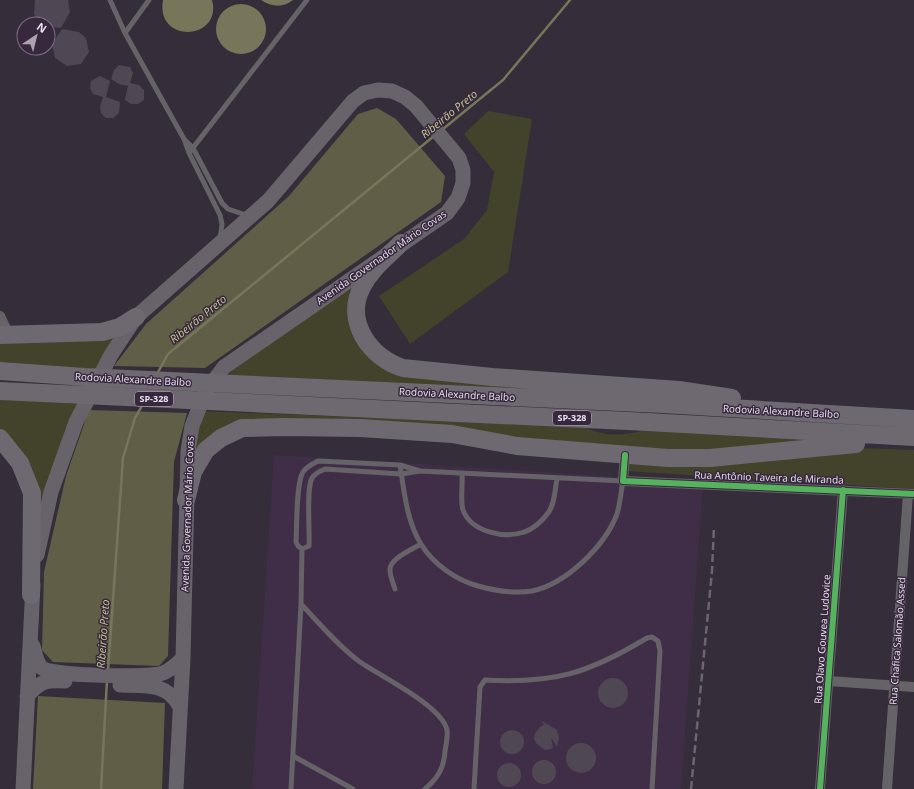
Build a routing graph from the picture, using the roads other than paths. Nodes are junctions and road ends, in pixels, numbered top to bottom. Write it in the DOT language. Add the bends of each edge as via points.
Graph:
graph roads {
  1 [pos="110,0"];
  2 [pos="149,0"];
  3 [pos="307,0"];
  4 [pos="125,32"];
  5 [pos="184,139"];
  6 [pos="193,148"];
  7 [pos="189,154"];
  8 [pos="251,216"];
  9 [pos="401,243"];
  10 [pos="219,244"];
  11 [pos="0,316"];
  12 [pos="136,317"];
  13 [pos="4,335"];
  14 [pos="0,371"];
  15 [pos="0,391"];
  16 [pos="844,415"];
  17 [pos="914,419"];
  18 [pos="914,437"];
  19 [pos="0,438"];
  20 [pos="914,442"];
  21 [pos="624,455"];
  22 [pos="400,465"];
  23 [pos="420,471"];
  24 [pos="462,473"];
  25 [pos="401,474"];
  26 [pos="557,478"];
  27 [pos="623,481"];
  28 [pos="843,490"];
  29 [pos="911,494"];
  30 [pos="186,500"];
  31 [pos="421,544"];
  32 [pos="302,549"];
  33 [pos="395,589"];
  34 [pos="31,595"];
  35 [pos="301,604"];
  36 [pos="30,635"];
  37 [pos="183,658"];
  38 [pos="86,678"];
  39 [pos="127,680"];
  40 [pos="829,681"];
  41 [pos="894,686"];
  42 [pos="914,688"];
  43 [pos="27,696"];
  44 [pos="180,707"];
  45 [pos="293,756"];
  46 [pos="23,789"];
  47 [pos="176,789"];
  48 [pos="291,789"];
  49 [pos="353,789"];
  50 [pos="425,789"];
  51 [pos="474,789"];
  52 [pos="652,789"];
  53 [pos="820,789"];
  54 [pos="887,789"];
  1 -- 4 [label="lane"];
  2 -- 4 [label="lane"];
  3 -- 6 [label="lane"];
  4 -- 5 [label="lane"];
  5 -- 6 [label="lane"];
  5 -- 7 [label="lane"];
  6 -- 7 [label="lane"];
  6 -- 8 [label="lane" via="222,203 228,209"];
  7 -- 10 [label="lane" via="220,215 222,224"];
  8 -- 9 [label="main road, Avenida Governador Mário Covas" via="268,201 353,101 378,90 392,91 416,106 459,158 464,183 458,198 447,213"];
  8 -- 10 [label="main road, Avenida Governador Mário Covas"];
  9 -- 16 [label="highway" via="371,272 361,288 357,306 358,325 366,342 378,356 394,366 492,377 679,390"];
  9 -- 30 [label="main road, Avenida Governador Mário Covas" via="224,367 206,391 192,426"];
  10 -- 12 [label="main road, Avenida Governador Mário Covas"];
  11 -- 13 [label="street"];
  12 -- 13 [label="highway" via="120,327 102,332"];
  12 -- 34 [label="main road, Avenida Governador Mário Covas" via="108,362 76,422 66,447 40,536"];
  14 -- 16 [label="highway, Rodovia Alexandre Balbo / SP-328"];
  15 -- 18 [label="highway, Rodovia Alexandre Balbo / SP-328"];
  16 -- 17 [label="highway, Rodovia Alexandre Balbo / SP-328"];
  19 -- 34 [label="highway" via="20,463 32,493"];
  20 -- 21 [label="highway" via="830,445 695,459"];
  21 -- 27 [label="street"];
  21 -- 30 [label="highway" via="517,446 452,434 360,428 242,428 206,450 193,472"];
  22 -- 23 [label="lane"];
  22 -- 25 [label="lane"];
  22 -- 32 [label="lane" via="318,461 309,465 303,472 300,482 296,542"];
  23 -- 24 [label="lane"];
  23 -- 25 [label="lane"];
  24 -- 26 [label="lane"];
  24 -- 26 [label="lane" via="463,509 467,515 483,529 506,534 526,532 542,520 553,503"];
  25 -- 31 [label="lane" via="411,519"];
  25 -- 32 [label="lane" via="324,469 317,472 309,488 309,546"];
  26 -- 27 [label="lane"];
  27 -- 28 [label="street, Rua Antônio Taveira de Miranda"];
  27 -- 31 [label="lane" via="617,514 583,563 561,579 532,591 500,592 467,583 441,567"];
  28 -- 29 [label="street, Rua Antônio Taveira de Miranda"];
  28 -- 40 [label="street, Rua Olavo Gouvea Ludovice"];
  29 -- 41 [label="street, Rua Chafica Salomão Assed"];
  30 -- 37 [label="main road, Avenida Governador Mário Covas"];
  31 -- 33 [label="lane" via="390,565"];
  32 -- 35 [label="lane"];
  34 -- 36 [label="main road, Avenida Governador Mário Covas"];
  35 -- 45 [label="lane"];
  35 -- 50 [label="lane" via="358,661 430,707 441,719 447,730 444,764 436,780"];
  36 -- 38 [label="main road" via="38,664 42,668 49,672"];
  36 -- 43 [label="main road, Avenida Governador Mário Covas"];
  37 -- 39 [label="main road" via="163,673"];
  37 -- 44 [label="main road, Avenida Governador Mário Covas"];
  38 -- 39 [label="main road"];
  38 -- 43 [label="main road" via="45,681 38,684"];
  39 -- 44 [label="main road" via="165,690 176,699"];
  40 -- 41 [label="street"];
  40 -- 53 [label="street, Rua Olavo Gouvea Ludovice"];
  41 -- 42 [label="street"];
  41 -- 54 [label="street, Rua Chafica Salomão Assed"];
  43 -- 46 [label="main road, Avenida Governador Mário Covas"];
  44 -- 47 [label="main road, Avenida Governador Mário Covas"];
  45 -- 48 [label="lane"];
  45 -- 49 [label="lane"];
  51 -- 52 [label="lane" via="482,682 562,677 595,667 652,637 658,641 660,651"];
}
